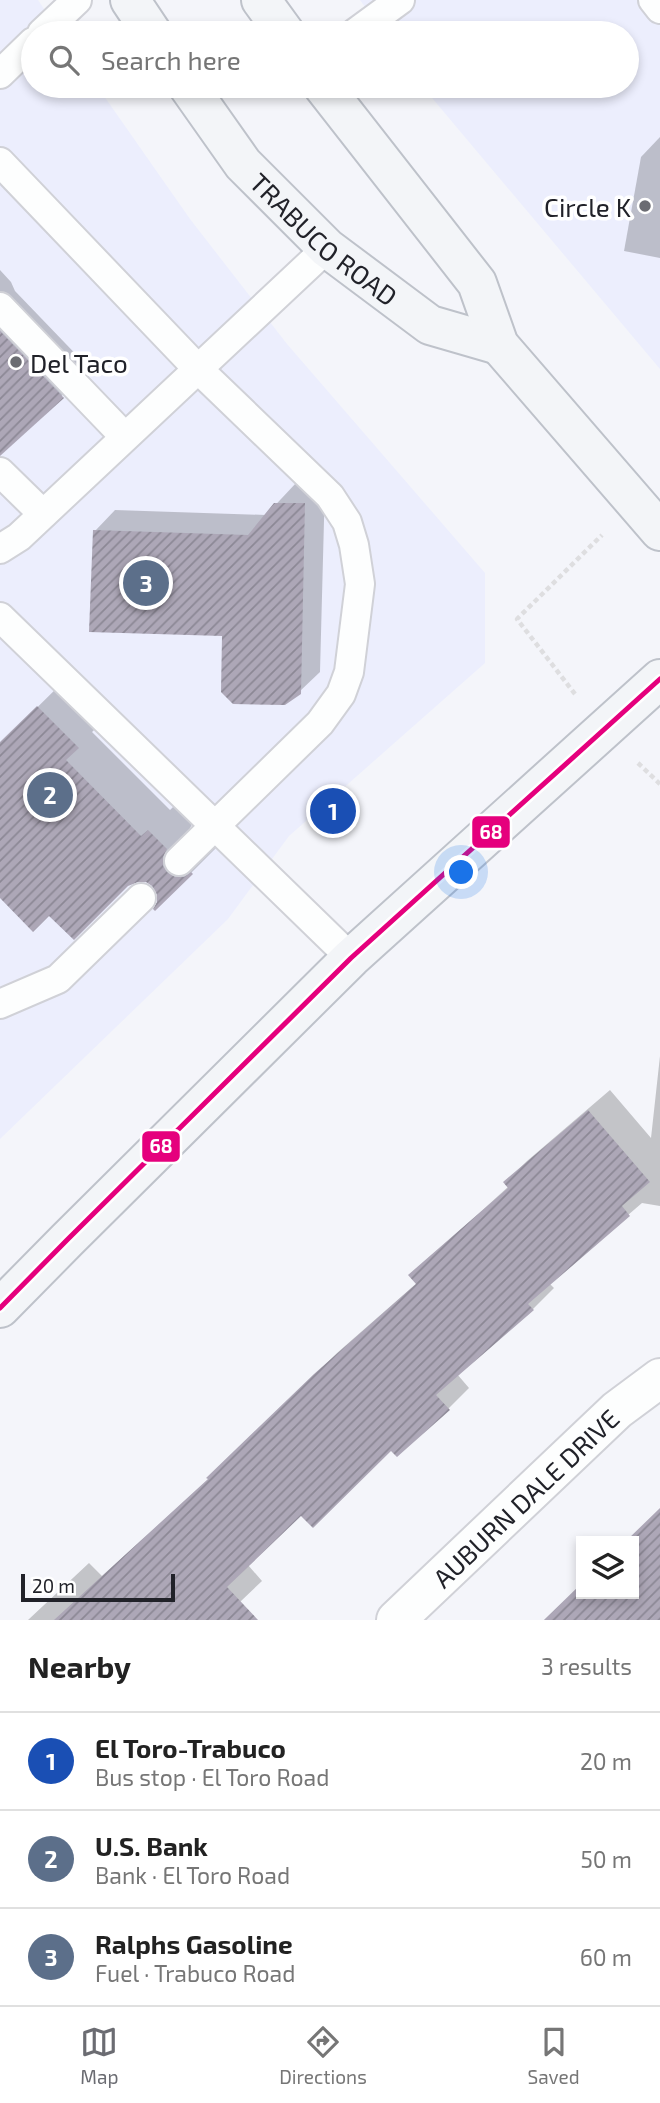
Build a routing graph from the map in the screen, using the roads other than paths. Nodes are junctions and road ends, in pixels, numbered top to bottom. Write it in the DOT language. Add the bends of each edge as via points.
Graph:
graph roads {
  1 [pos="77,0"];
  2 [pos="130,0"];
  3 [pos="261,0"];
  4 [pos="400,0"];
  5 [pos="653,0"];
  6 [pos="660,9"];
  7 [pos="55,21"];
  8 [pos="144,21"];
  9 [pos="276,21"];
  10 [pos="371,21"];
  11 [pos="21,54"];
  12 [pos="0,74"];
  13 [pos="196,98"];
  14 [pos="332,98"];
  15 [pos="0,162"];
  16 [pos="327,248"];
  17 [pos="0,307"];
  18 [pos="499,345"];
  19 [pos="197,368"];
  20 [pos="124,436"];
  21 [pos="0,472"];
  22 [pos="43,514"];
  23 [pos="660,531"];
  24 [pos="0,549"];
  25 [pos="0,617"];
  26 [pos="660,679"];
  27 [pos="215,826"];
  28 [pos="179,861"];
  29 [pos="141,898"];
  30 [pos="351,958"];
  31 [pos="0,1004"];
  32 [pos="0,1308"];
  33 [pos="660,1378"];
  34 [pos="396,1620"];
  1 -- 7 [label="lane"];
  2 -- 8 [label="main road"];
  3 -- 9 [label="main road"];
  4 -- 10 [label="lane"];
  5 -- 6 [label="lane"];
  11 -- 12 [label="lane"];
  13 -- 16 [label="main road, TRABUCO ROAD" via="243,164"];
  14 -- 18 [label="main road" via="477,283"];
  15 -- 19 [label="lane"];
  16 -- 18 [label="main road, TRABUCO ROAD" via="430,324"];
  16 -- 19 [label="lane"];
  17 -- 20 [label="lane"];
  18 -- 23 [label="main road"];
  19 -- 20 [label="lane"];
  19 -- 27 [label="lane" via="330,496 347,522 360,584 349,673 341,694 320,723"];
  20 -- 22 [label="lane"];
  21 -- 22 [label="lane"];
  22 -- 24 [label="lane"];
  25 -- 27 [label="lane"];
  26 -- 30 [label="main road"];
  27 -- 28 [label="lane"];
  27 -- 30 [label="lane"];
  29 -- 31 [label="lane" via="58,979"];
  30 -- 32 [label="main road"];
  33 -- 34 [label="street, AUBURN DALE DRIVE" via="617,1410"];
}
